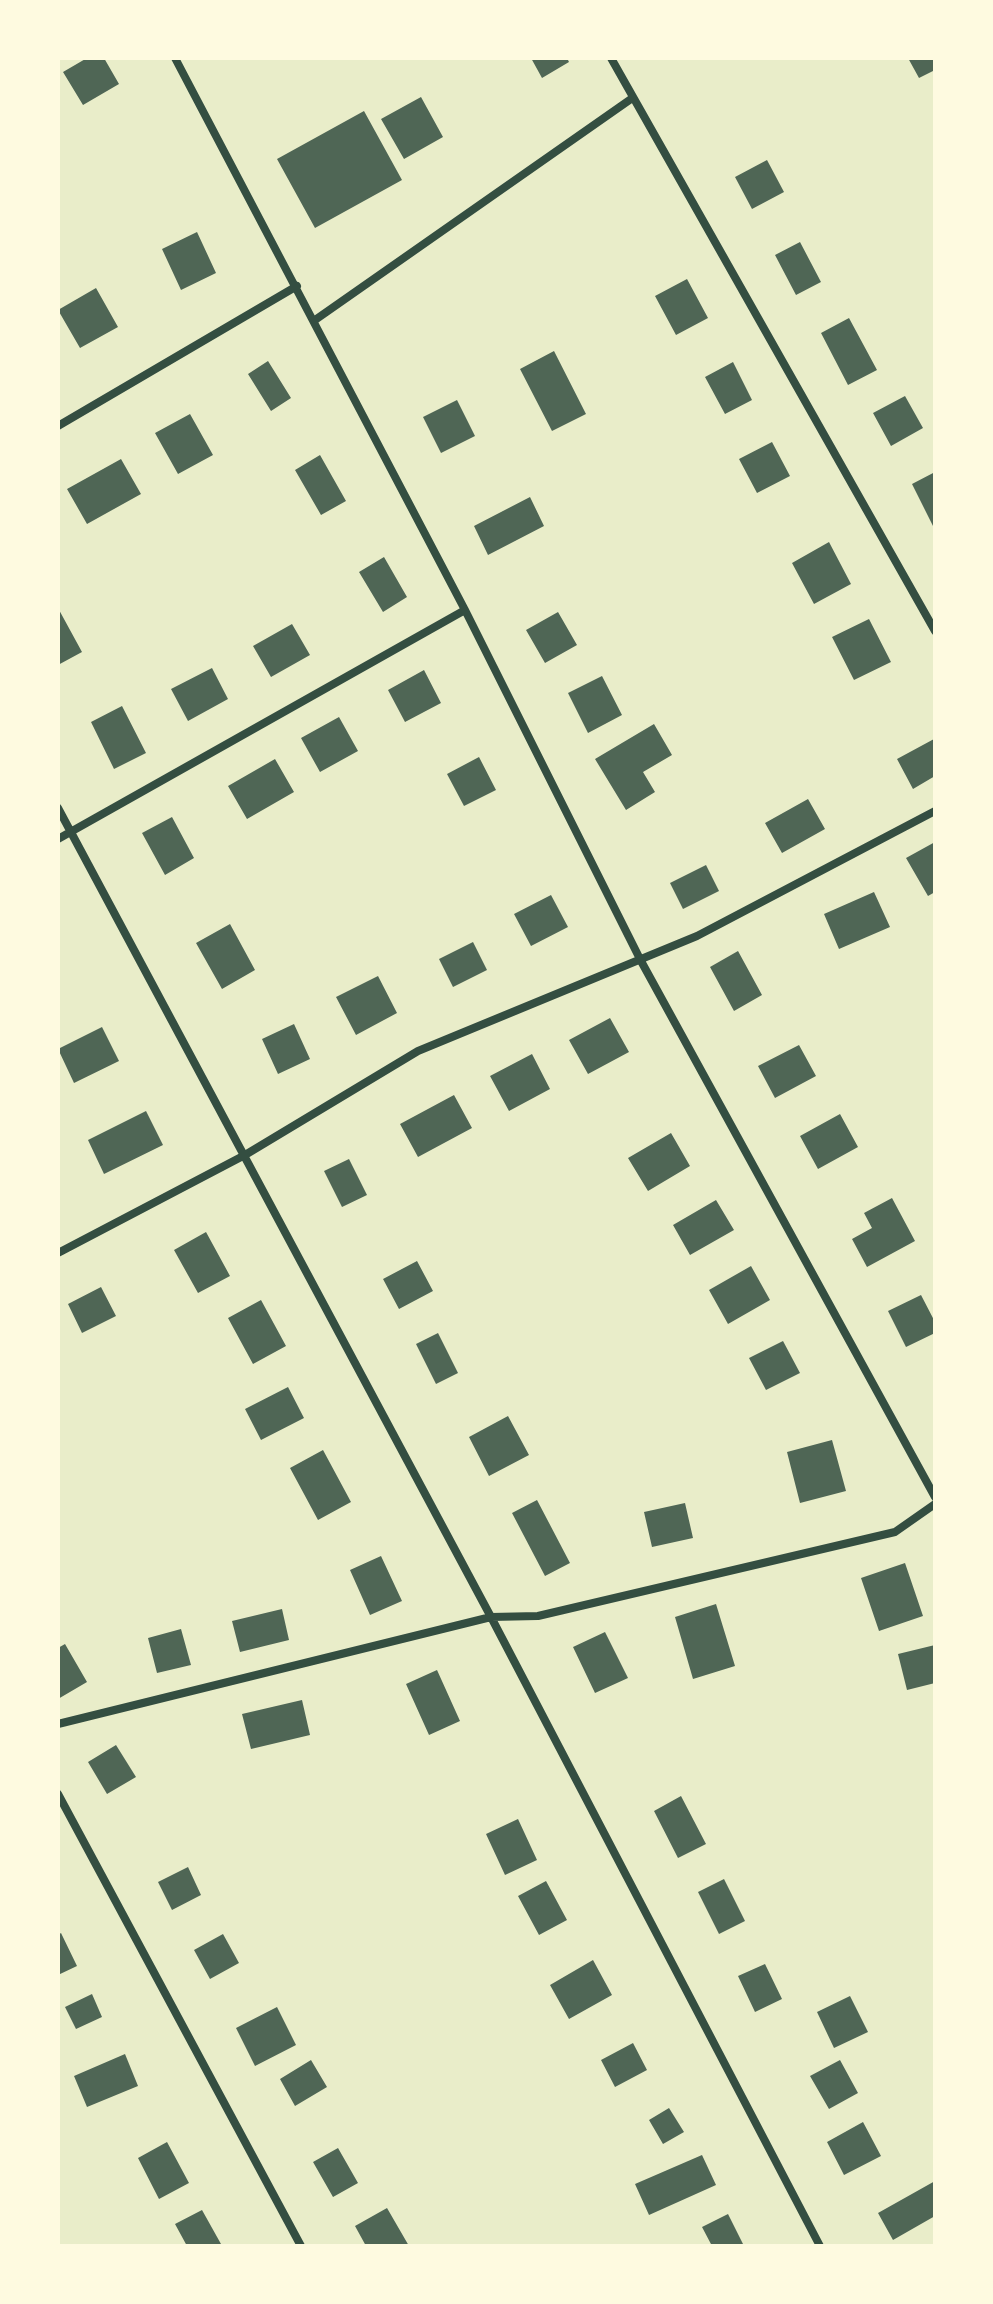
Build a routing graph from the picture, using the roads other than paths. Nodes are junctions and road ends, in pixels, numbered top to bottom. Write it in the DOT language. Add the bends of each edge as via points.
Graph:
graph roads {
  1 [pos="175,58"];
  2 [pos="611,58"];
  3 [pos="631,99"];
  4 [pos="297,286"];
  5 [pos="315,320"];
  6 [pos="58,426"];
  7 [pos="465,610"];
  8 [pos="935,631"];
  9 [pos="58,808"];
  10 [pos="935,811"];
  11 [pos="70,832"];
  12 [pos="58,839"];
  13 [pos="641,961"];
  14 [pos="245,1155"];
  15 [pos="58,1253"];
  16 [pos="935,1497"];
  17 [pos="935,1504"];
  18 [pos="491,1617"];
  19 [pos="58,1724"];
  20 [pos="58,1794"];
  21 [pos="301,2246"];
  22 [pos="820,2246"];
  1 -- 4 [label="street"];
  2 -- 3 [label="street"];
  3 -- 5 [label="street"];
  3 -- 8 [label="street"];
  4 -- 5 [label="street"];
  4 -- 6 [label="street"];
  5 -- 7 [label="street"];
  7 -- 11 [label="street"];
  7 -- 13 [label="street"];
  9 -- 11 [label="street"];
  10 -- 13 [label="street"];
  11 -- 12 [label="street"];
  11 -- 14 [label="street"];
  13 -- 14 [label="street" via="418,1051"];
  13 -- 16 [label="street"];
  14 -- 15 [label="street"];
  14 -- 18 [label="street"];
  17 -- 18 [label="street" via="895,1532 538,1616"];
  18 -- 19 [label="street"];
  18 -- 22 [label="street"];
  20 -- 21 [label="street"];
}
